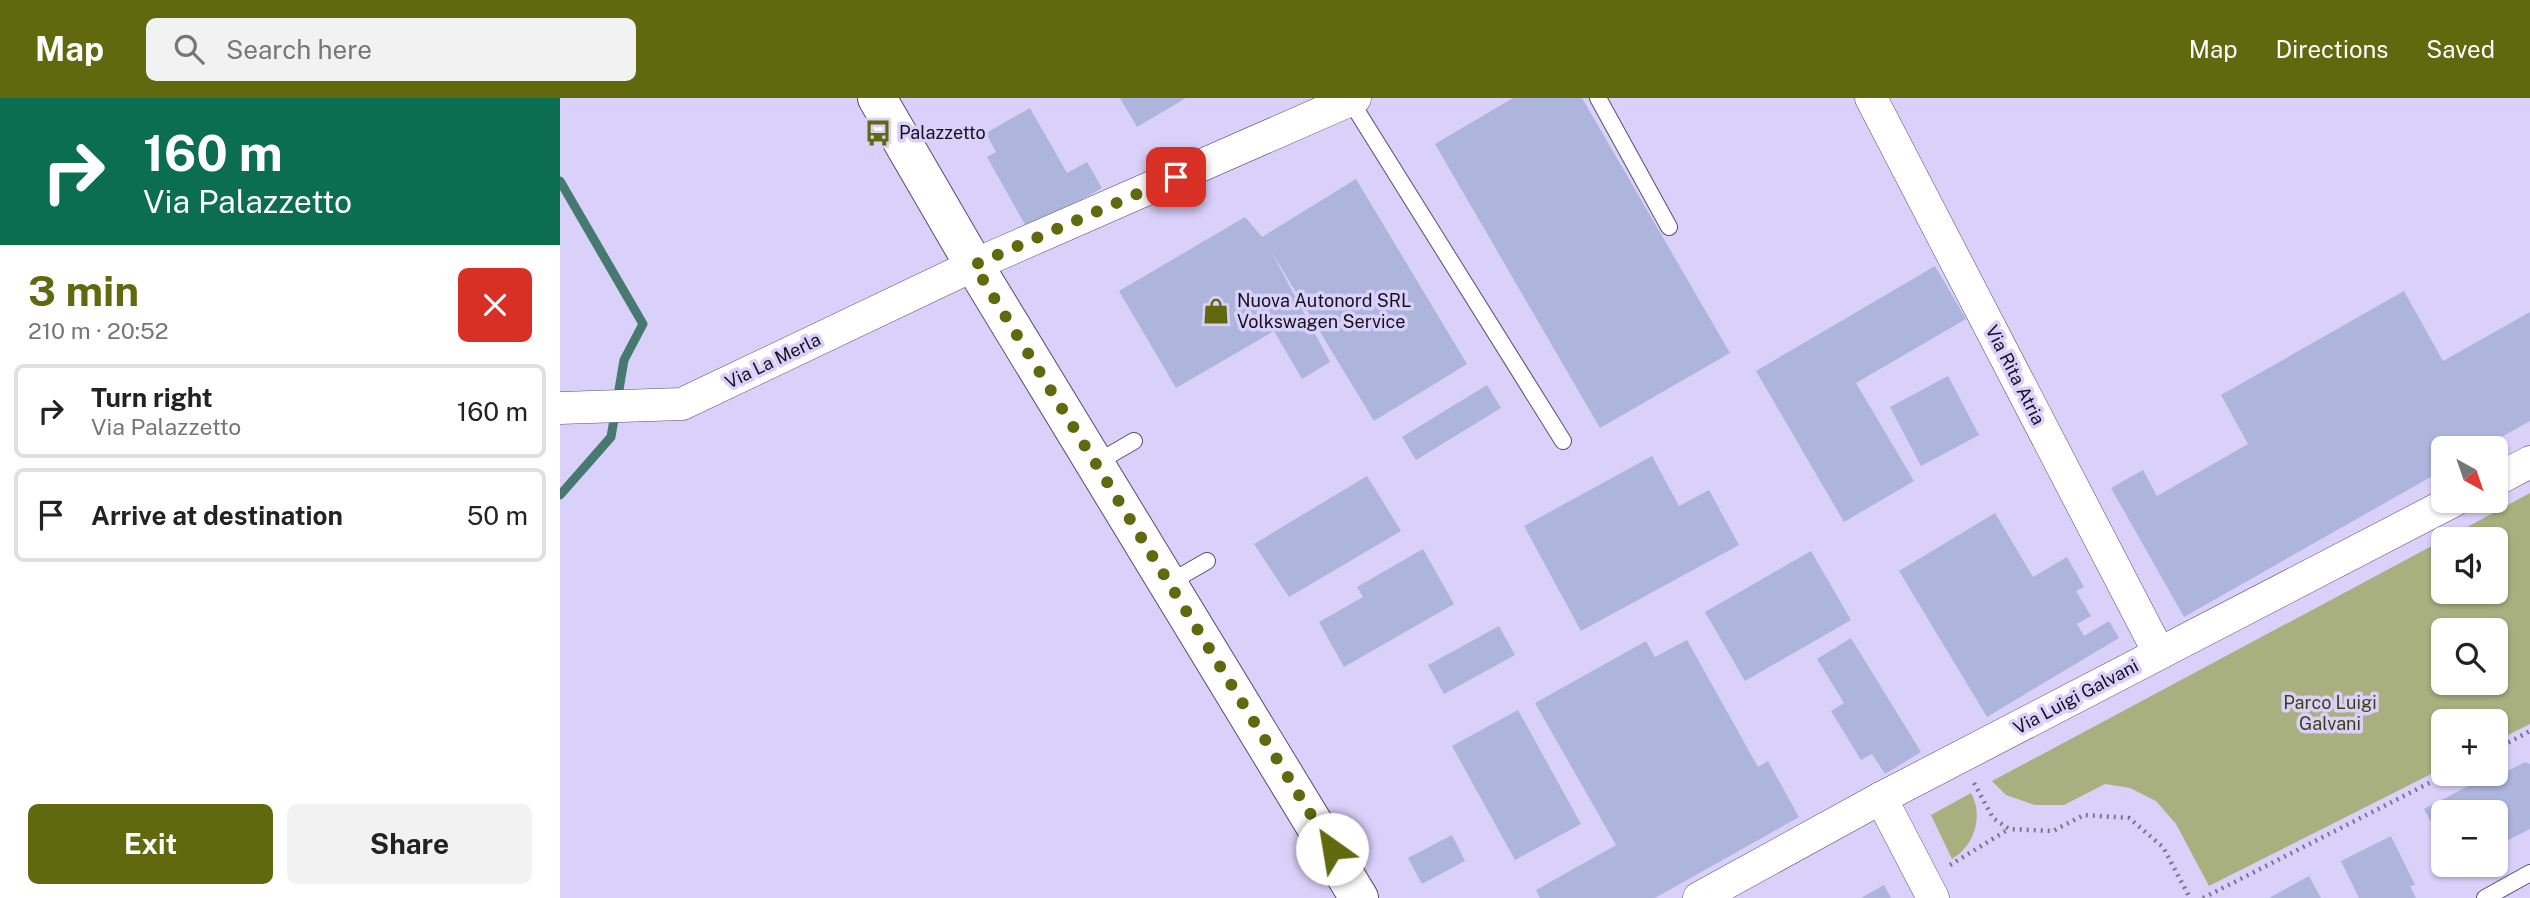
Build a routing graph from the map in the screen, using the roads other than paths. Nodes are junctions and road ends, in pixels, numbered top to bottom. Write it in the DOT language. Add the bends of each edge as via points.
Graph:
graph roads {
  1 [pos="877,98"];
  2 [pos="1598,98"];
  3 [pos="1871,98"];
  4 [pos="1353,99"];
  5 [pos="1669,227"];
  6 [pos="974,265"];
  7 [pos="571,408"];
  8 [pos="1134,441"];
  9 [pos="1563,441"];
  10 [pos="2530,462"];
  11 [pos="1096,463"];
  12 [pos="2508,474"];
  13 [pos="2431,512"];
  14 [pos="1207,561"];
  15 [pos="1169,583"];
  16 [pos="2159,653"];
  17 [pos="1881,798"];
  18 [pos="2530,873"];
  19 [pos="1928,888"];
  20 [pos="1351,889"];
  21 [pos="1699,898"];
  22 [pos="2485,898"];
  1 -- 6 [label="main road"];
  2 -- 5 [label="lane"];
  3 -- 16 [label="street, Via Rita Atria"];
  4 -- 6 [label="street, Via La Merla"];
  4 -- 9 [label="lane"];
  6 -- 7 [label="street, Via La Merla" via="682,404"];
  6 -- 11 [label="main road"];
  8 -- 11 [label="lane"];
  10 -- 12 [label="street"];
  11 -- 15 [label="main road"];
  13 -- 16 [label="street, Via Luigi Galvani"];
  14 -- 15 [label="lane"];
  15 -- 20 [label="main road"];
  16 -- 17 [label="street, Via Luigi Galvani"];
  17 -- 19 [label="street"];
  17 -- 21 [label="street, Via Luigi Galvani"];
  18 -- 22 [label="lane"];
}
